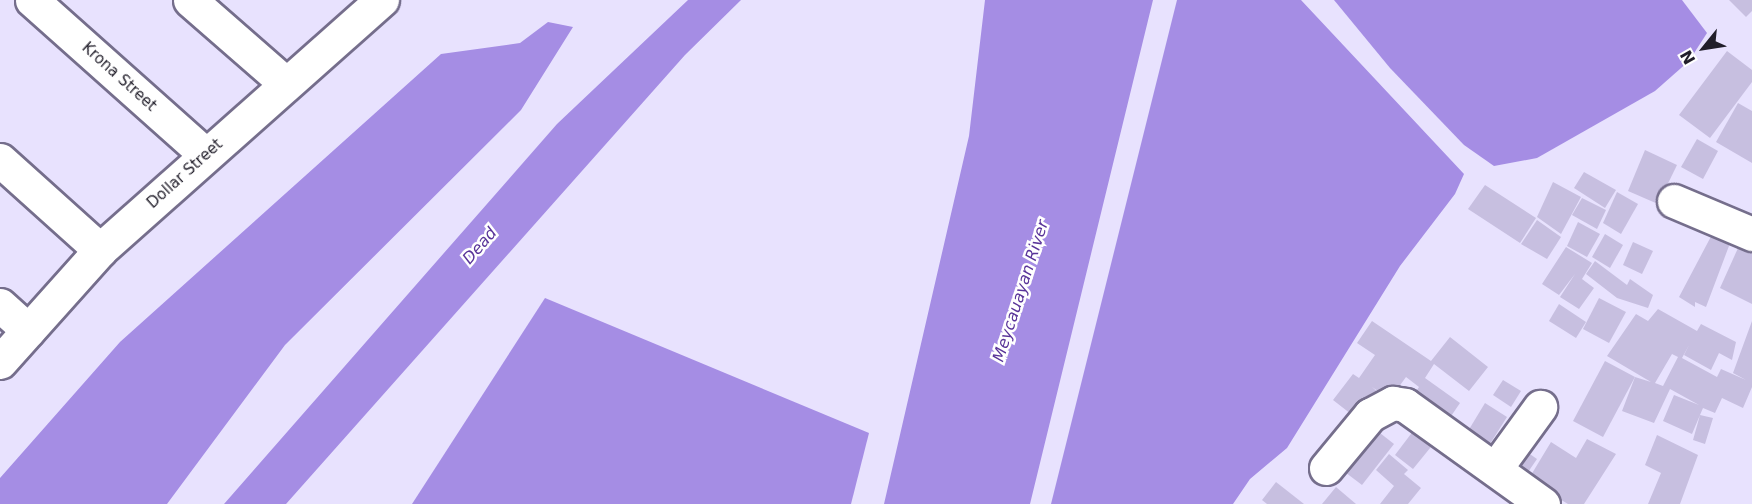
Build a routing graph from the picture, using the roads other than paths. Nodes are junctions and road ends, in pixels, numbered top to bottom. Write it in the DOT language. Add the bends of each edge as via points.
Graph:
graph roads {
  1 [pos="32,0"];
  2 [pos="190,0"];
  3 [pos="382,0"];
  4 [pos="285,83"];
  5 [pos="206,155"];
  6 [pos="0,160"];
  7 [pos="1674,201"];
  8 [pos="1752,234"];
  9 [pos="100,250"];
  10 [pos="0,305"];
  11 [pos="28,330"];
  12 [pos="0,362"];
  13 [pos="1540,407"];
  14 [pos="1326,468"];
  15 [pos="1495,469"];
  16 [pos="1543,504"];
  1 -- 5 [label="street, Krona Street"];
  2 -- 4 [label="street"];
  3 -- 4 [label="street, Dollar Street"];
  4 -- 5 [label="street, Dollar Street"];
  5 -- 9 [label="street, Dollar Street"];
  6 -- 9 [label="street"];
  7 -- 8 [label="street"];
  9 -- 11 [label="street, Dollar Street"];
  10 -- 11 [label="street"];
  11 -- 12 [label="street, Dollar Street"];
  13 -- 15 [label="street"];
  14 -- 15 [label="street" via="1370,415 1393,404 1405,405"];
  15 -- 16 [label="street"];
}
